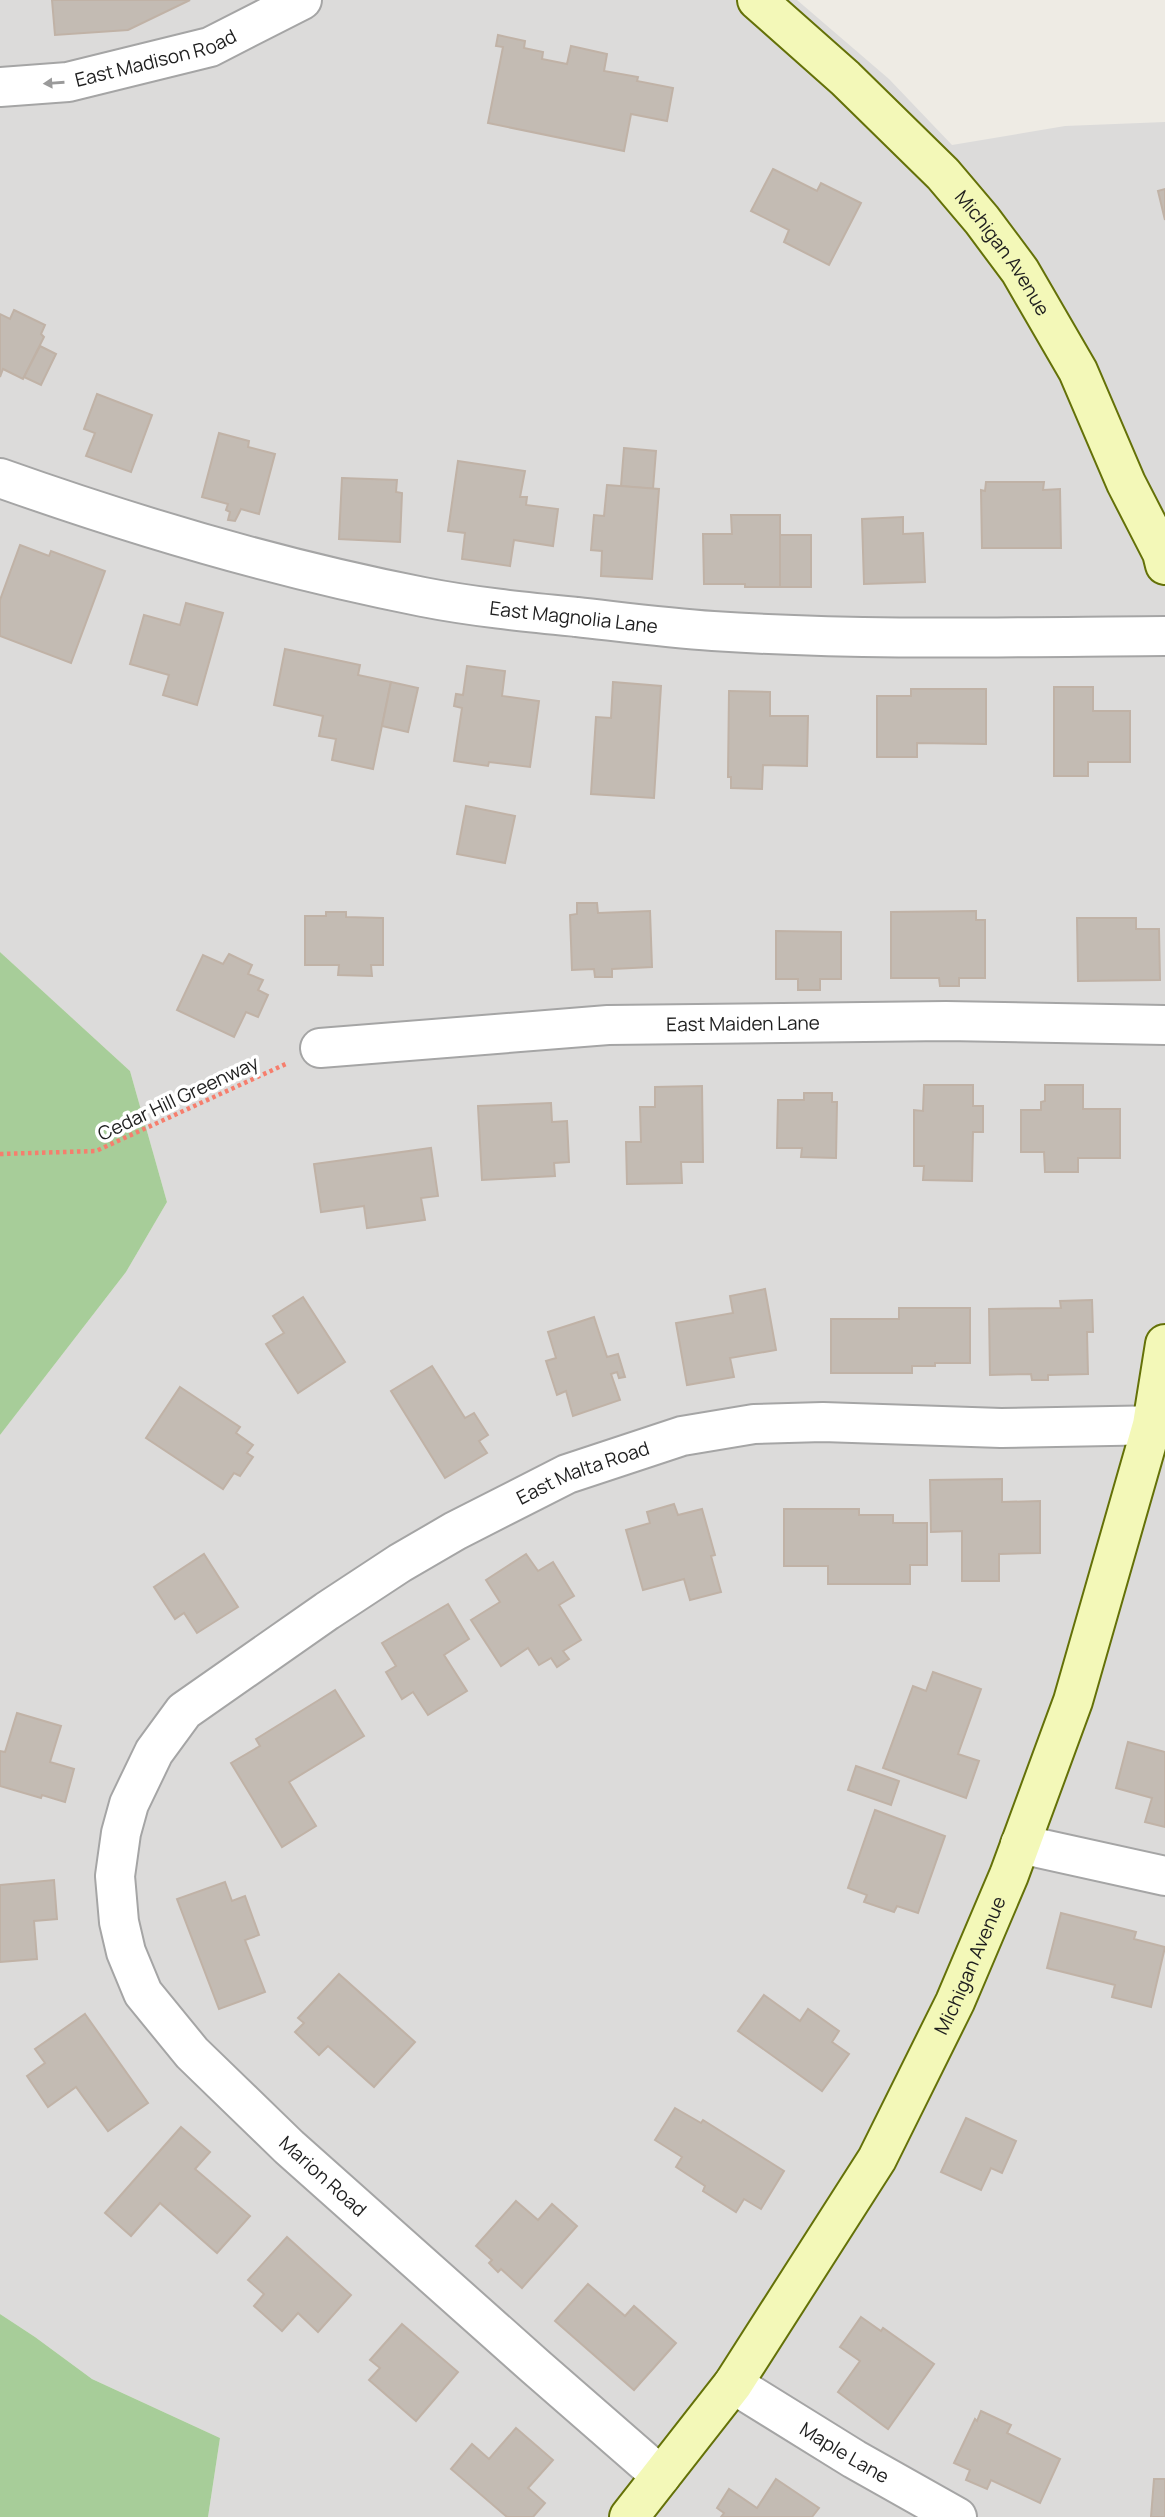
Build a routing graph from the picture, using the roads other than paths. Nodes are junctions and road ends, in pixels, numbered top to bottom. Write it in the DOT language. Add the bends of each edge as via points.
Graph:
graph roads {
  1 [pos="302,0"];
  2 [pos="757,0"];
  3 [pos="0,87"];
  4 [pos="0,478"];
  5 [pos="1165,565"];
  6 [pos="1165,636"];
  7 [pos="1165,1024"];
  8 [pos="320,1048"];
  9 [pos="1165,1345"];
  10 [pos="1158,1425"];
  11 [pos="129,1804"];
  12 [pos="1020,1844"];
  13 [pos="1165,1876"];
  14 [pos="733,2384"];
  15 [pos="661,2476"];
  16 [pos="629,2517"];
  17 [pos="957,2517"];
  1 -- 3 [label="street, East Madison Road, one-way" via="210,47 68,82"];
  2 -- 5 [label="street, Michigan Avenue" via="943,174 1020,271 1078,371"];
  4 -- 6 [label="street, East Magnolia Lane" via="250,557 424,598 511,610 779,634"];
  7 -- 8 [label="street, East Maiden Lane" via="946,1021 608,1026"];
  9 -- 10 [label="street, Michigan Avenue"];
  10 -- 11 [label="street, East Malta Road" via="754,1424 682,1436 567,1474 400,1563 184,1711 154,1752"];
  10 -- 12 [label="street, Michigan Avenue" via="1073,1701"];
  11 -- 15 [label="street, Marion Road" via="114,1876 119,1922 143,1993 192,2053 289,2147"];
  12 -- 13 [label="street"];
  12 -- 14 [label="street, Michigan Avenue" via="955,2002 877,2159"];
  14 -- 15 [label="street, Michigan Avenue"];
  14 -- 17 [label="street, Maple Lane"];
  15 -- 16 [label="street, Michigan Avenue"];
}
